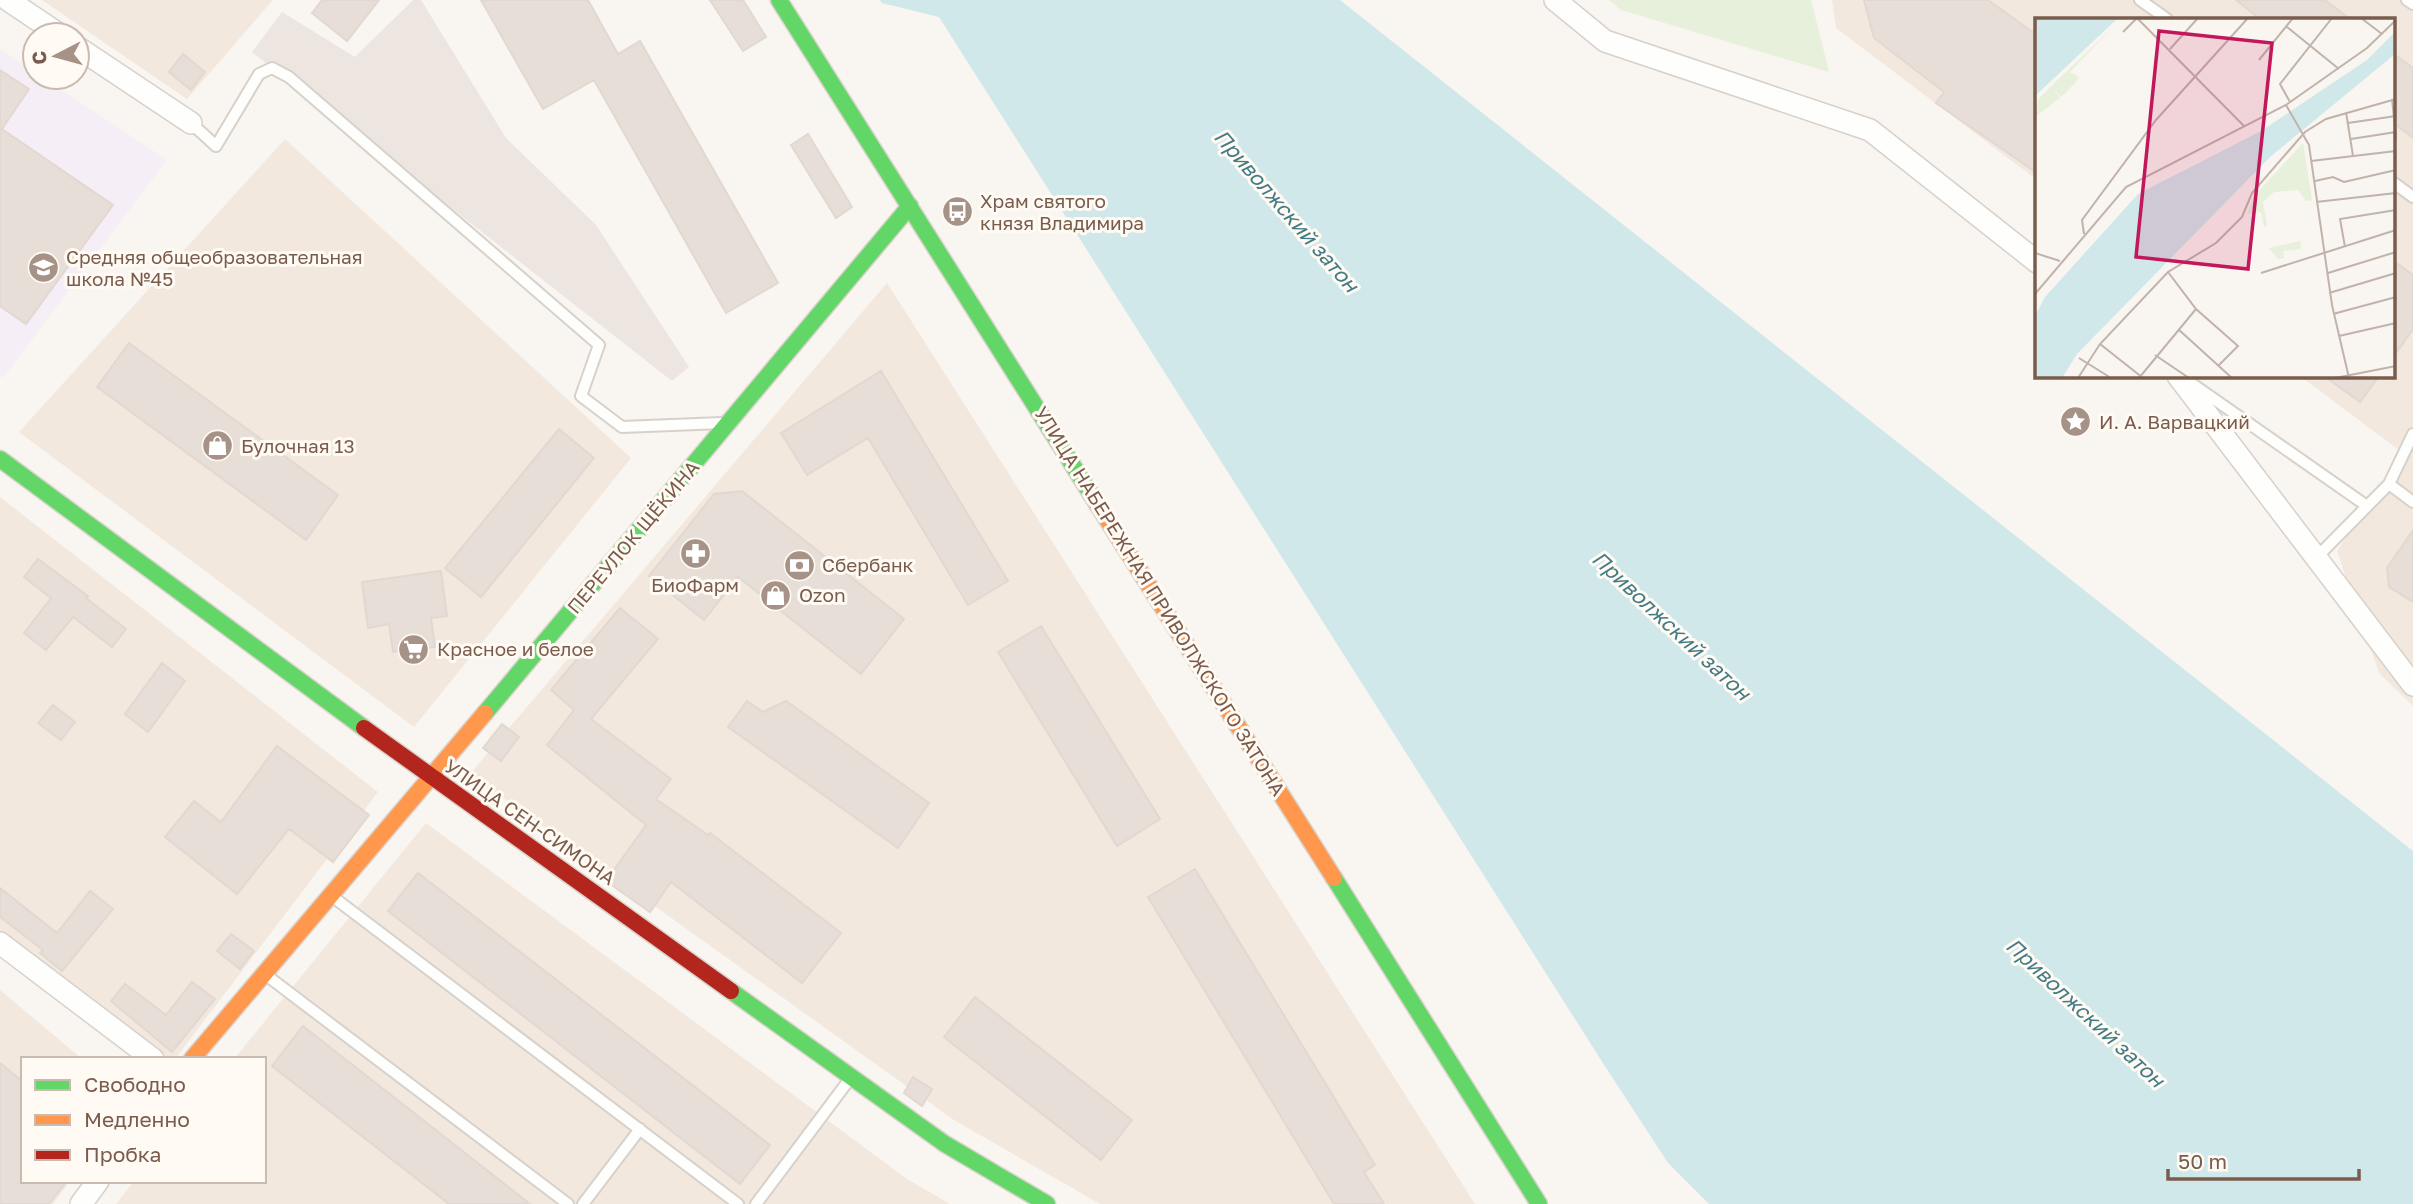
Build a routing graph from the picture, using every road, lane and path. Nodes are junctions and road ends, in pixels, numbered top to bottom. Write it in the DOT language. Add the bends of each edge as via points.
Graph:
graph roads {
  1 [pos="8,0"];
  2 [pos="779,0"];
  3 [pos="1555,0"];
  4 [pos="2140,0"];
  5 [pos="2407,0"];
  6 [pos="2413,4"];
  7 [pos="2166,18"];
  8 [pos="39,21"];
  9 [pos="91,56"];
  10 [pos="191,123"];
  11 [pos="2396,184"];
  12 [pos="2413,197"];
  13 [pos="911,206"];
  14 [pos="2035,260"];
  15 [pos="2181,378"];
  16 [pos="2183,378"];
  17 [pos="729,423"];
  18 [pos="2413,433"];
  19 [pos="0,459"];
  20 [pos="2389,484"];
  21 [pos="2413,502"];
  22 [pos="2367,506"];
  23 [pos="2316,558"];
  24 [pos="2413,685"];
  25 [pos="431,778"];
  26 [pos="331,896"];
  27 [pos="0,943"];
  28 [pos="265,974"];
  29 [pos="150,1057"];
  30 [pos="194,1057"];
  31 [pos="852,1077"];
  32 [pos="640,1129"];
  33 [pos="97,1183"];
  34 [pos="81,1204"];
  35 [pos="568,1204"];
  36 [pos="583,1204"];
  37 [pos="738,1204"];
  38 [pos="756,1204"];
  39 [pos="1047,1204"];
  40 [pos="1539,1204"];
  1 -- 8 [label="street"];
  2 -- 13 [label="street, УЛИЦА НАБЕРЕЖНАЯ ПРИВОЛЖСКОГО ЗАТОНА"];
  3 -- 14 [label="street" via="1605,41 1870,130"];
  4 -- 7 [label="lane"];
  5 -- 6 [label="lane"];
  9 -- 10 [label="street"];
  10 -- 17 [label="lane" via="216,146 259,74 272,68 289,77 599,345 581,396 622,427"];
  11 -- 12 [label="lane"];
  13 -- 17 [label="street, ПЕРЕУЛОК ЩЁКИНА"];
  13 -- 40 [label="street, УЛИЦА НАБЕРЕЖНАЯ ПРИВОЛЖСКОГО ЗАТОНА"];
  15 -- 23 [label="street"];
  16 -- 22 [label="lane"];
  17 -- 25 [label="street, ПЕРЕУЛОК ЩЁКИНА"];
  18 -- 20 [label="lane"];
  19 -- 25 [label="street, УЛИЦА СЕН-СИМОНА"];
  20 -- 21 [label="lane"];
  20 -- 22 [label="lane"];
  22 -- 23 [label="lane"];
  23 -- 24 [label="street"];
  25 -- 26 [label="street, ПЕРЕУЛОК ЩЁКИНА"];
  25 -- 31 [label="street, УЛИЦА СЕН-СИМОНА"];
  26 -- 28 [label="street, ПЕРЕУЛОК ЩЁКИНА"];
  26 -- 32 [label="lane"];
  27 -- 29 [label="street"];
  28 -- 30 [label="street, ПЕРЕУЛОК ЩЁКИНА"];
  28 -- 35 [label="lane"];
  31 -- 38 [label="lane"];
  31 -- 39 [label="street, УЛИЦА СЕН-СИМОНА" via="945,1144"];
  32 -- 36 [label="lane"];
  32 -- 37 [label="lane"];
  33 -- 34 [label="street"];
}
